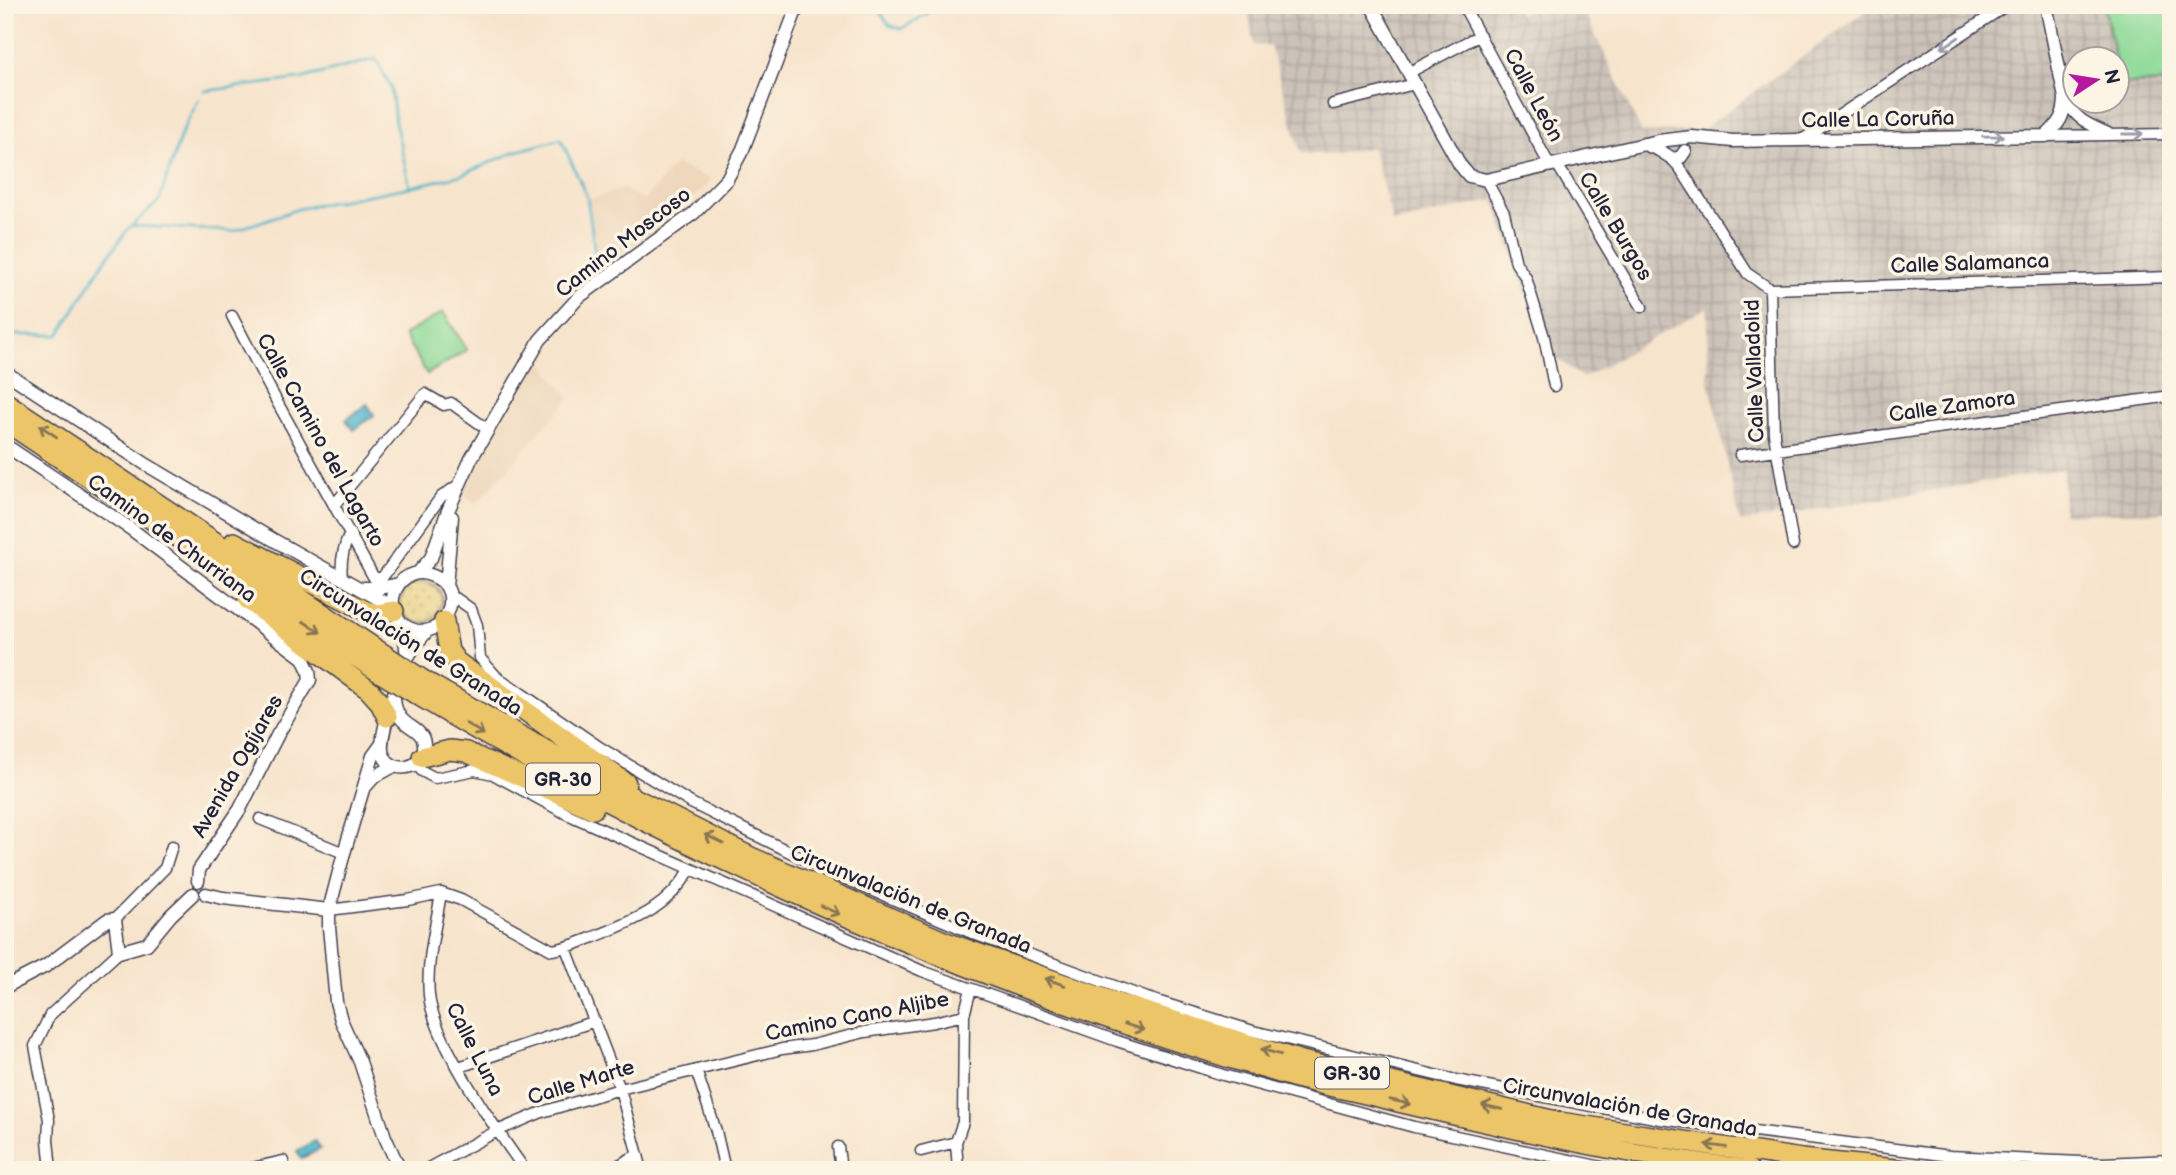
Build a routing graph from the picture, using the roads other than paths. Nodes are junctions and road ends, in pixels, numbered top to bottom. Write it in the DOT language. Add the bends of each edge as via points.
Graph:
graph roads {
  1 [pos="798,5"];
  2 [pos="1371,5"];
  3 [pos="1463,5"];
  4 [pos="2007,5"];
  5 [pos="2046,5"];
  6 [pos="1480,35"];
  7 [pos="2060,74"];
  8 [pos="1412,78"];
  9 [pos="1332,104"];
  10 [pos="2063,116"];
  11 [pos="2077,116"];
  12 [pos="2110,134"];
  13 [pos="2171,134"];
  14 [pos="2046,135"];
  15 [pos="1675,140"];
  16 [pos="1710,140"];
  17 [pos="1802,140"];
  18 [pos="1643,144"];
  19 [pos="1685,152"];
  20 [pos="1669,156"];
  21 [pos="1553,165"];
  22 [pos="1486,180"];
  23 [pos="1689,182"];
  24 [pos="2171,277"];
  25 [pos="1770,289"];
  26 [pos="1643,307"];
  27 [pos="232,316"];
  28 [pos="7,370"];
  29 [pos="1554,386"];
  30 [pos="2171,396"];
  31 [pos="5,402"];
  32 [pos="5,421"];
  33 [pos="487,429"];
  34 [pos="5,444"];
  35 [pos="1775,449"];
  36 [pos="1740,455"];
  37 [pos="461,482"];
  38 [pos="454,500"];
  39 [pos="335,504"];
  40 [pos="161,516"];
  41 [pos="351,533"];
  42 [pos="1793,545"];
  43 [pos="344,547"];
  44 [pos="320,566"];
  45 [pos="418,573"];
  46 [pos="342,578"];
  47 [pos="399,583"];
  48 [pos="359,587"];
  49 [pos="448,592"];
  50 [pos="396,613"];
  51 [pos="435,626"];
  52 [pos="407,660"];
  53 [pos="309,671"];
  54 [pos="420,687"];
  55 [pos="394,697"];
  56 [pos="405,724"];
  57 [pos="384,732"];
  58 [pos="419,761"];
  59 [pos="394,766"];
  60 [pos="364,789"];
  61 [pos="260,819"];
  62 [pos="677,821"];
  63 [pos="172,846"];
  64 [pos="344,853"];
  65 [pos="713,856"];
  66 [pos="690,870"];
  67 [pos="441,893"];
  68 [pos="200,894"];
  69 [pos="329,910"];
  70 [pos="115,919"];
  71 [pos="566,948"];
  72 [pos="119,952"];
  73 [pos="5,987"];
  74 [pos="971,989"];
  75 [pos="964,1015"];
  76 [pos="595,1021"];
  77 [pos="757,1055"];
  78 [pos="459,1067"];
  79 [pos="696,1070"];
  80 [pos="620,1089"];
  81 [pos="497,1131"];
  82 [pos="956,1142"];
  83 [pos="838,1147"];
  84 [pos="921,1151"];
  85 [pos="637,1155"];
  86 [pos="2171,1160"];
  87 [pos="284,1165"];
  88 [pos="51,1170"];
  89 [pos="244,1170"];
  90 [pos="400,1170"];
  91 [pos="425,1170"];
  92 [pos="525,1170"];
  93 [pos="610,1170"];
  94 [pos="642,1170"];
  95 [pos="725,1170"];
  96 [pos="841,1170"];
  97 [pos="958,1170"];
  98 [pos="1616,1170"];
  99 [pos="1749,1170"];
  100 [pos="1905,1170"];
  1 -- 33 [label="street, Camino Moscoso" via="727,179 694,214 566,309 540,340"];
  2 -- 8 [label="street"];
  3 -- 6 [label="street, Calle León"];
  4 -- 17 [label="street, one-way"];
  5 -- 7 [label="street"];
  6 -- 8 [label="street"];
  6 -- 21 [label="street, Calle León"];
  8 -- 9 [label="street"];
  8 -- 22 [label="street" via="1460,165 1469,176"];
  10 -- 14 [label="street"];
  11 -- 12 [label="street, Calle La Coruña"];
  12 -- 13 [label="street, Calle La Coruña, one-way"];
  12 -- 14 [label="street, Calle La Coruña"];
  17 -- 14 [label="street, Calle La Coruña, one-way"];
  15 -- 16 [label="street, Calle La Coruña"];
  15 -- 18 [label="street, Calle La Coruña"];
  15 -- 19 [label="street" via="1684,144"];
  15 -- 20 [label="street" via="1666,146"];
  16 -- 17 [label="street, Calle La Coruña"];
  16 -- 19 [label="street, Calle La Coruña"];
  18 -- 20 [label="street"];
  18 -- 21 [label="street, Calle La Coruña"];
  19 -- 20 [label="street" via="1679,158"];
  19 -- 23 [label="street, Calle Valladolid"];
  20 -- 23 [label="street, Calle Valladolid"];
  21 -- 22 [label="street, Calle La Coruña"];
  21 -- 26 [label="street, Calle Burgos"];
  22 -- 29 [label="street" via="1504,213 1516,263 1526,278"];
  23 -- 25 [label="street, Calle Valladolid" via="1748,274"];
  24 -- 25 [label="street, Calle Salamanca"];
  25 -- 35 [label="street, Calle Valladolid"];
  27 -- 39 [label="street, Calle Camino del Lagarto"];
  28 -- 44 [label="street" via="147,464"];
  30 -- 35 [label="street, Calle Zamora"];
  40 -- 31 [label="highway, Circunvalación de Granada / GR-30, one-way"];
  32 -- 40 [label="highway, Circunvalación de Granada / GR-30"];
  33 -- 37 [label="street, Camino Moscoso"];
  33 -- 39 [label="street" via="451,404 425,394"];
  34 -- 53 [label="street, Camino de Churriana" via="131,529 303,658"];
  35 -- 36 [label="street, Calle Zamora"];
  35 -- 42 [label="street, Calle Valladolid"];
  37 -- 38 [label="street, Camino Moscoso"];
  37 -- 41 [label="street, Calle Camino del Lagarto" via="442,497 382,578 374,578"];
  38 -- 45 [label="street, Camino Moscoso" via="431,558"];
  38 -- 49 [label="street, Camino Moscoso"];
  39 -- 41 [label="street, Calle Camino del Lagarto"];
  40 -- 50 [label="highway" via="191,518 366,611"];
  40 -- 54 [label="highway, Circunvalación de Granada / GR-30, bridge"];
  40 -- 57 [label="highway" via="168,540 369,690 379,701"];
  41 -- 43 [label="street"];
  43 -- 44 [label="street" via="333,561"];
  43 -- 46 [label="street"];
  44 -- 46 [label="street"];
  45 -- 47 [label="street"];
  45 -- 49 [label="street" via="435,576"];
  46 -- 48 [label="street"];
  47 -- 48 [label="street"];
  47 -- 50 [label="street" via="392,599"];
  48 -- 50 [label="street"];
  49 -- 51 [label="street" via="450,607"];
  49 -- 86 [label="street" via="471,609 480,658 496,676 691,803 832,873 974,934 1147,998 1253,1031 1456,1080 1660,1119 1950,1156 2103,1163"];
  50 -- 51 [label="street" via="412,630"];
  50 -- 52 [label="street"];
  51 -- 52 [label="street"];
  51 -- 62 [label="highway" via="457,662 656,801"];
  52 -- 55 [label="street"];
  53 -- 68 [label="street, Avenida Ogíjares" via="310,680 240,808 199,870 198,881 206,885"];
  54 -- 62 [label="highway, Circunvalación de Granada / GR-30"];
  54 -- 65 [label="highway, Circunvalación de Granada / GR-30, one-way" via="564,780"];
  55 -- 56 [label="street"];
  55 -- 57 [label="street"];
  56 -- 57 [label="street"];
  56 -- 58 [label="street" via="422,736 425,746"];
  57 -- 59 [label="street" via="384,757"];
  57 -- 60 [label="street"];
  58 -- 59 [label="street" via="407,768"];
  58 -- 65 [label="highway" via="450,750 466,752 686,851"];
  58 -- 66 [label="street" via="422,771 435,778 475,770 494,774 567,814"];
  59 -- 60 [label="street"];
  60 -- 64 [label="street"];
  61 -- 64 [label="street"];
  100 -- 62 [label="highway, Circunvalación de Granada / GR-30, one-way" via="1559,1122 1302,1061 991,959 874,912"];
  63 -- 70 [label="street" via="165,868"];
  64 -- 69 [label="street"];
  65 -- 99 [label="highway, Circunvalación de Granada / GR-30, one-way" via="976,971 1198,1048 1297,1078 1482,1122 1609,1149"];
  66 -- 71 [label="street" via="676,891 644,917"];
  66 -- 74 [label="street"];
  67 -- 69 [label="street"];
  67 -- 71 [label="street" via="552,950"];
  67 -- 78 [label="street, Calle Luna" via="429,999"];
  68 -- 69 [label="street"];
  68 -- 72 [label="street" via="171,915 147,944"];
  69 -- 90 [label="street" via="336,1002"];
  70 -- 72 [label="street"];
  70 -- 73 [label="street" via="107,920 46,966"];
  71 -- 76 [label="street"];
  72 -- 88 [label="street" via="50,1015 35,1046 49,1120"];
  74 -- 75 [label="street"];
  74 -- 98 [label="street" via="1223,1074 1414,1127"];
  75 -- 77 [label="street, Camino Cano Aljibe"];
  75 -- 82 [label="street" via="963,1122"];
  76 -- 78 [label="street"];
  76 -- 80 [label="street"];
  77 -- 79 [label="street, Calle Marte"];
  78 -- 81 [label="street, Calle Luna"];
  79 -- 80 [label="street, Calle Marte"];
  79 -- 95 [label="street"];
  80 -- 81 [label="street, Calle Marte"];
  80 -- 85 [label="street"];
  81 -- 91 [label="street, Calle Marte"];
  81 -- 92 [label="street, Calle Luna"];
  82 -- 84 [label="street"];
  82 -- 97 [label="street"];
  83 -- 96 [label="street"];
  85 -- 93 [label="street"];
  85 -- 94 [label="street"];
  87 -- 89 [label="street"];
}
